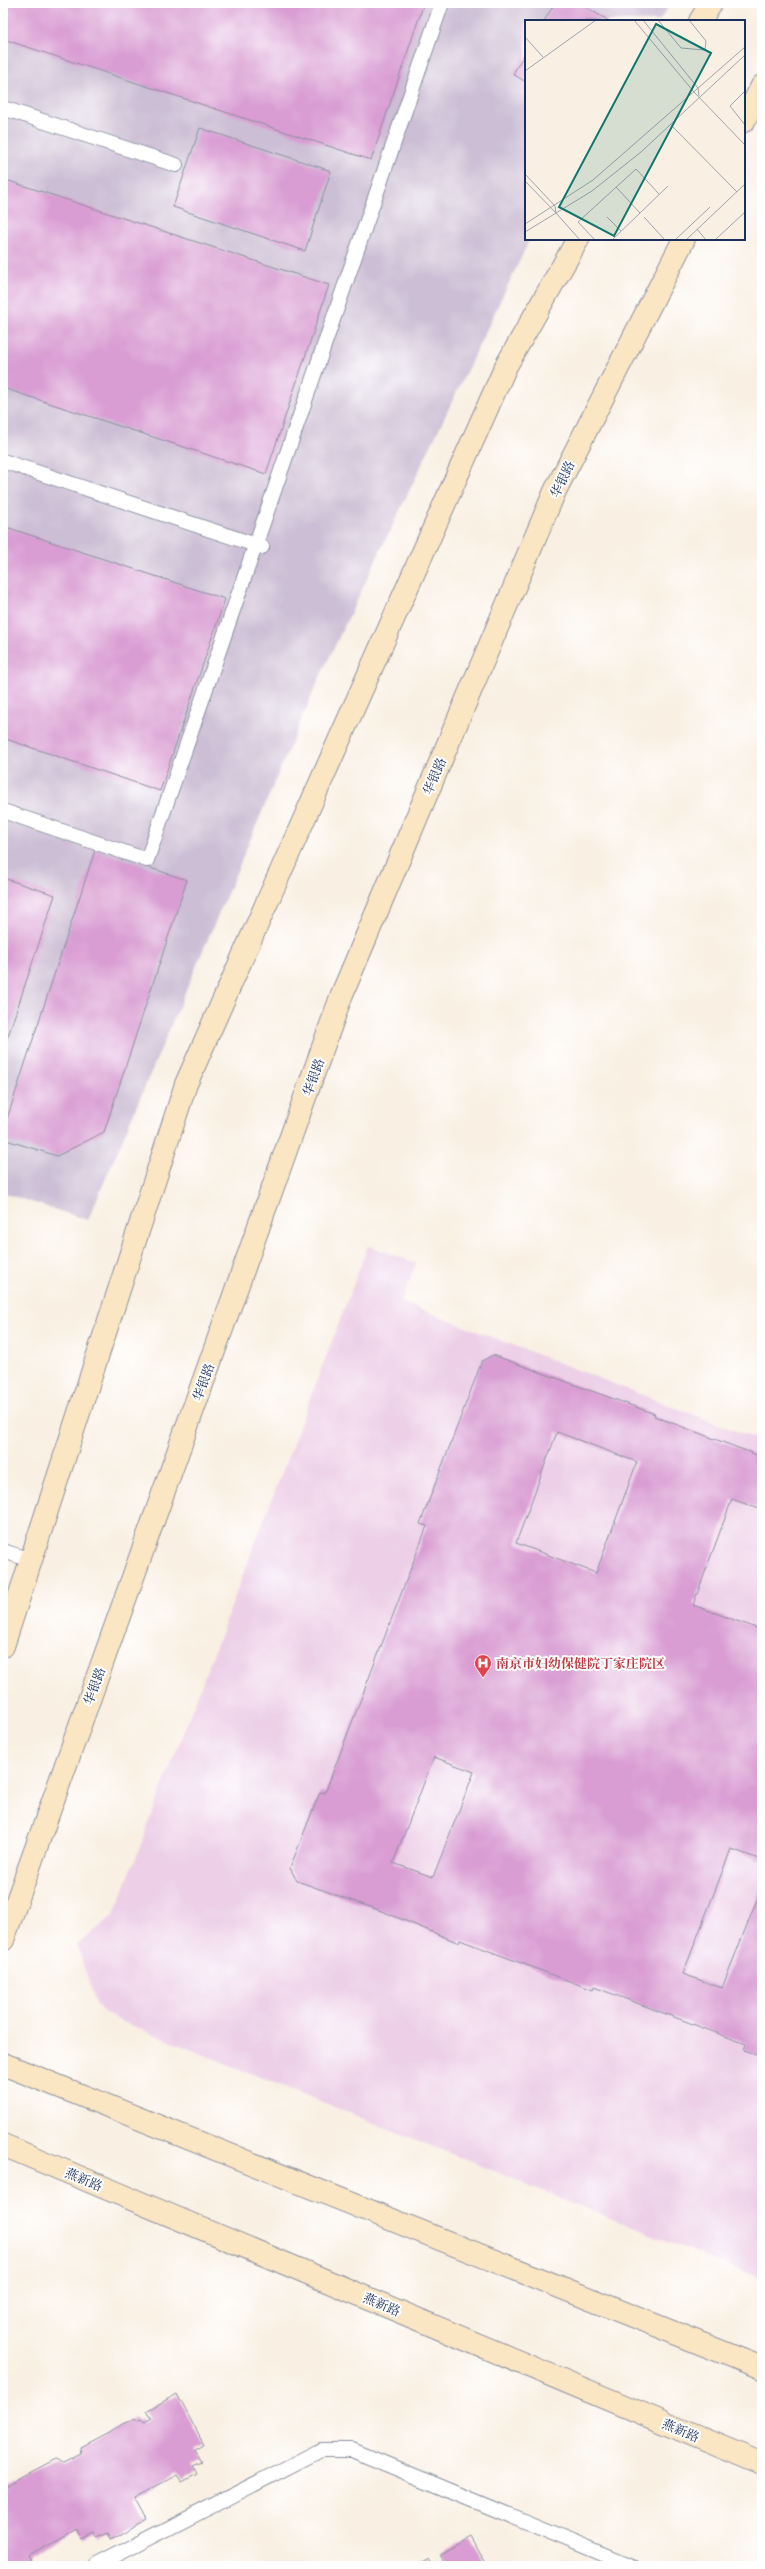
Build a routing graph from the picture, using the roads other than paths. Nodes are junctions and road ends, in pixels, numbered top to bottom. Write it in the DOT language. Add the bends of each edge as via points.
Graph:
graph roads {
  1 [pos="442,3"];
  2 [pos="711,3"];
  3 [pos="701,20"];
  4 [pos="762,86"];
  5 [pos="3,108"];
  6 [pos="745,119"];
  7 [pos="176,165"];
  8 [pos="577,240"];
  9 [pos="683,240"];
  10 [pos="3,461"];
  11 [pos="262,547"];
  12 [pos="3,812"];
  13 [pos="3,1551"];
  14 [pos="31,1560"];
  15 [pos="3,1646"];
  16 [pos="3,1940"];
  17 [pos="3,2064"];
  18 [pos="3,2144"];
  19 [pos="762,2368"];
  20 [pos="762,2464"];
  21 [pos="95,2566"];
  22 [pos="632,2566"];
  1 -- 12 [label="lane" via="147,860"];
  2 -- 3 [label="main road"];
  4 -- 6 [label="main road"];
  5 -- 7 [label="lane"];
  8 -- 14 [label="main road" via="506,366 186,1084"];
  9 -- 16 [label="main road, 华银路" via="555,491 342,994"];
  10 -- 11 [label="lane"];
  13 -- 14 [label="lane"];
  14 -- 15 [label="main road"];
  17 -- 19 [label="main road"];
  18 -- 20 [label="main road, 燕新路"];
  21 -- 22 [label="lane" via="321,2450 352,2450"];
}
